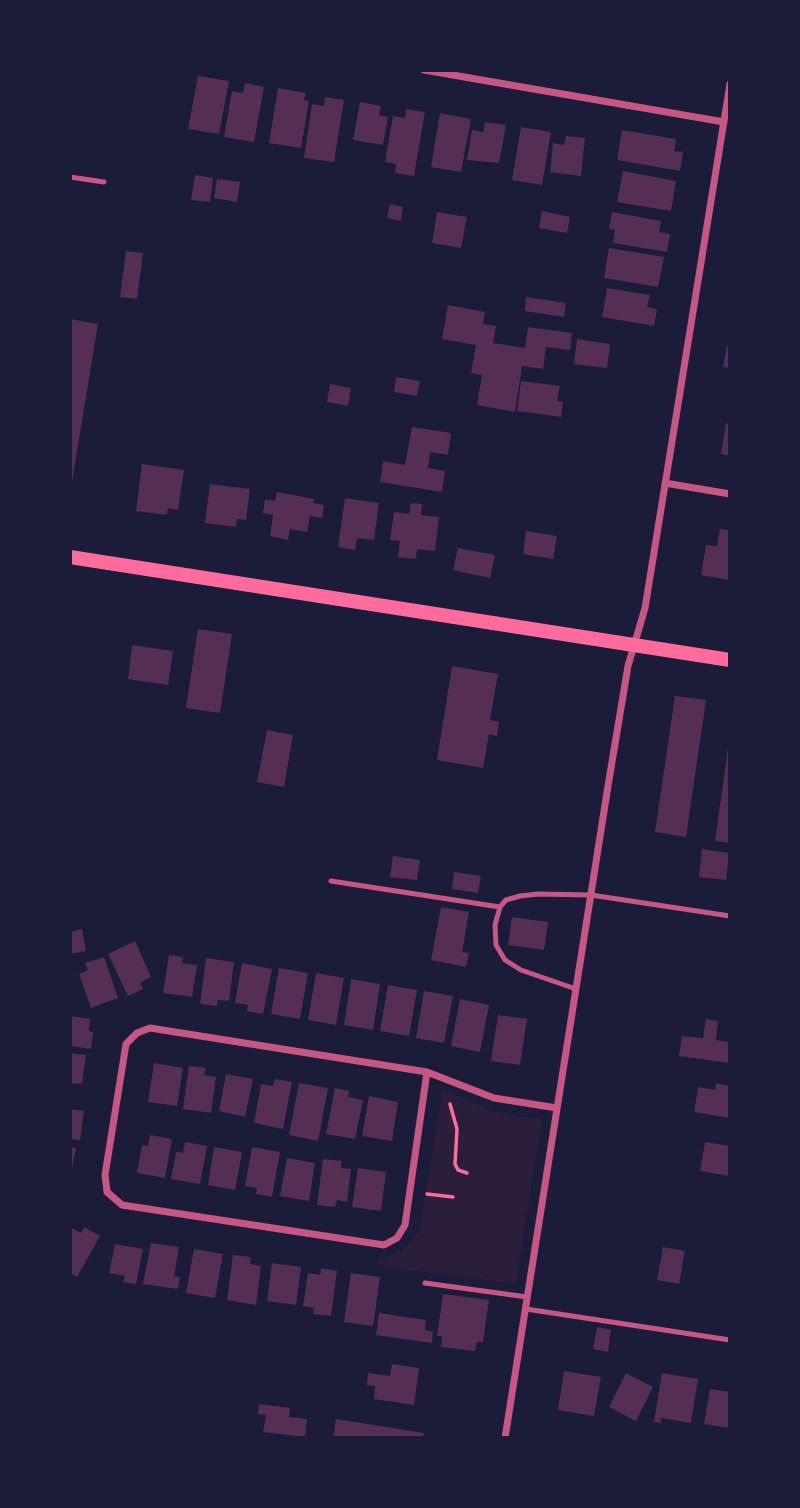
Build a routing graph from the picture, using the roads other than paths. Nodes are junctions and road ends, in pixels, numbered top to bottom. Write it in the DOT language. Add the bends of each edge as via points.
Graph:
graph roads {
  1 [pos="424,70"];
  2 [pos="730,84"];
  3 [pos="724,122"];
  4 [pos="70,177"];
  5 [pos="104,181"];
  6 [pos="665,483"];
  7 [pos="730,494"];
  8 [pos="70,557"];
  9 [pos="635,645"];
  10 [pos="730,660"];
  11 [pos="331,881"];
  12 [pos="591,895"];
  13 [pos="500,907"];
  14 [pos="730,916"];
  15 [pos="576,989"];
  16 [pos="427,1072"];
  17 [pos="557,1108"];
  18 [pos="425,1283"];
  19 [pos="527,1297"];
  20 [pos="526,1309"];
  21 [pos="730,1340"];
  22 [pos="505,1438"];
  1 -- 3 [label="street"];
  2 -- 3 [label="street"];
  3 -- 6 [label="street"];
  4 -- 5 [label="lane"];
  6 -- 7 [label="street"];
  6 -- 9 [label="street"];
  8 -- 9 [label="main road"];
  9 -- 10 [label="main road"];
  9 -- 12 [label="street"];
  11 -- 13 [label="lane"];
  12 -- 13 [label="lane" via="520,896"];
  12 -- 14 [label="lane"];
  12 -- 15 [label="street"];
  13 -- 15 [label="lane" via="495,944 505,960 521,971"];
  15 -- 17 [label="street"];
  16 -- 16 [label="street" via="405,1225 397,1238 384,1245 122,1205 107,1192 105,1175 126,1044 136,1033 150,1028"];
  16 -- 17 [label="street" via="494,1098"];
  17 -- 19 [label="street"];
  18 -- 19 [label="lane"];
  19 -- 20 [label="street"];
  20 -- 21 [label="lane"];
  20 -- 22 [label="street"];
}
